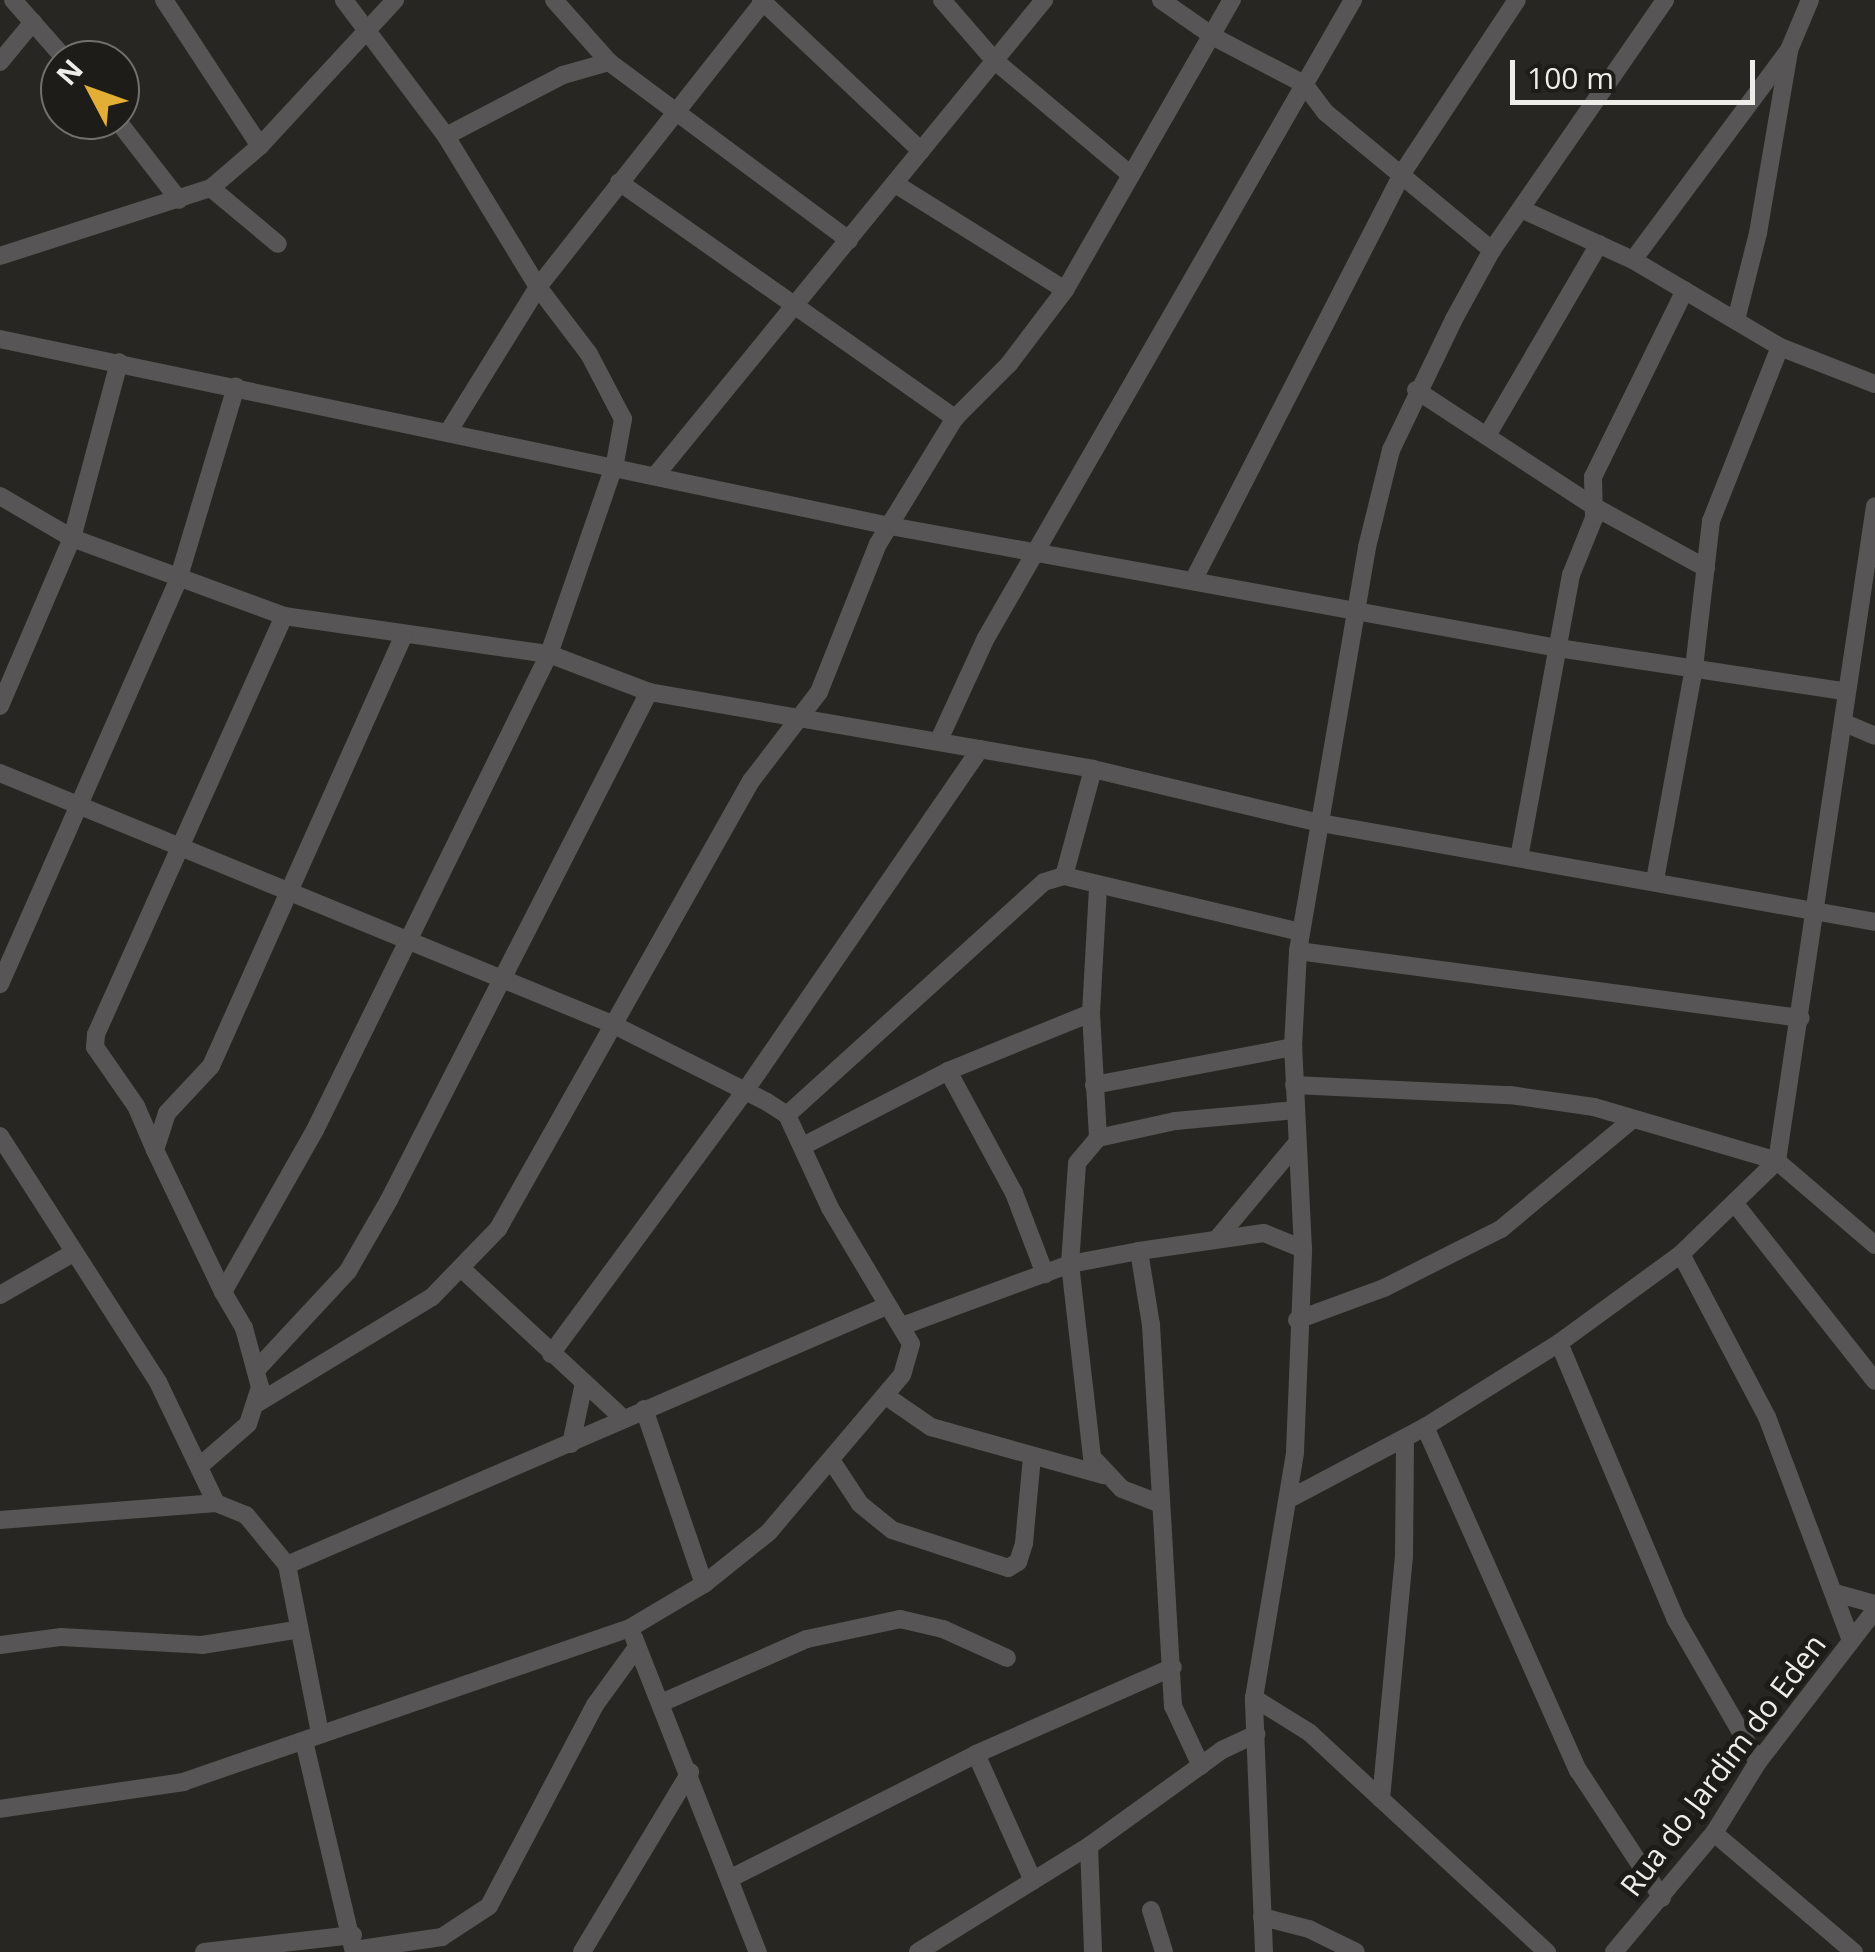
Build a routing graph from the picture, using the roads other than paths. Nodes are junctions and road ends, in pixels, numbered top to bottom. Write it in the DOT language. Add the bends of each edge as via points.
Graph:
graph roads {
  1 [pos="13,0"];
  2 [pos="164,0"];
  3 [pos="344,0"];
  4 [pos="396,0"];
  5 [pos="554,0"];
  6 [pos="942,0"];
  7 [pos="1044,0"];
  8 [pos="1161,0"];
  9 [pos="1232,0"];
  10 [pos="1353,0"];
  11 [pos="1516,0"];
  12 [pos="1665,0"];
  13 [pos="1810,0"];
  14 [pos="763,1"];
  15 [pos="33,22"];
  16 [pos="368,35"];
  17 [pos="1214,37"];
  18 [pos="49,40"];
  19 [pos="1789,50"];
  20 [pos="994,60"];
  21 [pos="0,62"];
  22 [pos="609,62"];
  23 [pos="1304,84"];
  24 [pos="677,110"];
  25 [pos="446,136"];
  26 [pos="132,140"];
  27 [pos="260,146"];
  28 [pos="922,151"];
  29 [pos="1403,172"];
  30 [pos="1131,175"];
  31 [pos="619,182"];
  32 [pos="896,185"];
  33 [pos="211,188"];
  34 [pos="179,200"];
  35 [pos="1521,209"];
  36 [pos="849,240"];
  37 [pos="278,244"];
  38 [pos="1599,244"];
  39 [pos="1492,250"];
  40 [pos="0,256"];
  41 [pos="1633,260"];
  42 [pos="538,287"];
  43 [pos="1064,290"];
  44 [pos="1685,290"];
  45 [pos="791,307"];
  46 [pos="1736,320"];
  47 [pos="0,339"];
  48 [pos="1780,346"];
  49 [pos="119,362"];
  50 [pos="1875,384"];
  51 [pos="236,387"];
  52 [pos="1416,390"];
  53 [pos="955,418"];
  54 [pos="450,429"];
  55 [pos="1488,434"];
  56 [pos="615,463"];
  57 [pos="655,476"];
  58 [pos="0,496"];
  59 [pos="1593,506"];
  60 [pos="1875,506"];
  61 [pos="1875,513"];
  62 [pos="890,526"];
  63 [pos="72,538"];
  64 [pos="1038,549"];
  65 [pos="1706,568"];
  66 [pos="1194,578"];
  67 [pos="178,580"];
  68 [pos="1358,612"];
  69 [pos="284,616"];
  70 [pos="1866,620"];
  71 [pos="403,636"];
  72 [pos="1558,648"];
  73 [pos="548,654"];
  74 [pos="1694,668"];
  75 [pos="1844,691"];
  76 [pos="649,692"];
  77 [pos="0,706"];
  78 [pos="800,718"];
  79 [pos="1847,724"];
  80 [pos="1875,736"];
  81 [pos="939,740"];
  82 [pos="980,749"];
  83 [pos="1094,769"];
  84 [pos="0,773"];
  85 [pos="75,802"];
  86 [pos="1314,822"];
  87 [pos="186,846"];
  88 [pos="1519,858"];
  89 [pos="1064,876"];
  90 [pos="1655,880"];
  91 [pos="1098,886"];
  92 [pos="290,894"];
  93 [pos="1813,912"];
  94 [pos="1875,922"];
  95 [pos="1299,941"];
  96 [pos="403,942"];
  97 [pos="503,979"];
  98 [pos="0,984"];
  99 [pos="1091,1013"];
  100 [pos="1802,1018"];
  101 [pos="612,1024"];
  102 [pos="1293,1048"];
  103 [pos="948,1071"];
  104 [pos="1094,1084"];
  105 [pos="1294,1085"];
  106 [pos="745,1092"];
  107 [pos="1295,1110"];
  108 [pos="787,1116"];
  109 [pos="1633,1119"];
  110 [pos="0,1136"];
  111 [pos="1098,1138"];
  112 [pos="1297,1143"];
  113 [pos="803,1146"];
  114 [pos="154,1150"];
  115 [pos="1776,1161"];
  116 [pos="1736,1205"];
  117 [pos="1217,1239"];
  118 [pos="1875,1246"];
  119 [pos="1302,1248"];
  120 [pos="1139,1251"];
  121 [pos="73,1253"];
  122 [pos="1681,1254"];
  123 [pos="1070,1264"];
  124 [pos="463,1270"];
  125 [pos="1044,1274"];
  126 [pos="223,1292"];
  127 [pos="0,1295"];
  128 [pos="884,1307"];
  129 [pos="1297,1320"];
  130 [pos="905,1325"];
  131 [pos="1559,1343"];
  132 [pos="552,1354"];
  133 [pos="257,1369"];
  134 [pos="1875,1381"];
  135 [pos="584,1383"];
  136 [pos="886,1396"];
  137 [pos="256,1404"];
  138 [pos="644,1410"];
  139 [pos="624,1419"];
  140 [pos="1425,1427"];
  141 [pos="1405,1438"];
  142 [pos="570,1444"];
  143 [pos="1032,1456"];
  144 [pos="832,1463"];
  145 [pos="200,1465"];
  146 [pos="1103,1475"];
  147 [pos="1289,1499"];
  148 [pos="216,1503"];
  149 [pos="1160,1504"];
  150 [pos="0,1520"];
  151 [pos="287,1565"];
  152 [pos="704,1584"];
  153 [pos="1835,1593"];
  154 [pos="1875,1607"];
  155 [pos="630,1628"];
  156 [pos="296,1630"];
  157 [pos="1851,1640"];
  158 [pos="0,1645"];
  159 [pos="638,1647"];
  160 [pos="1007,1658"];
  161 [pos="1172,1667"];
  162 [pos="1254,1698"];
  163 [pos="661,1704"];
  164 [pos="1256,1734"];
  165 [pos="312,1737"];
  166 [pos="976,1754"];
  167 [pos="1758,1762"];
  168 [pos="1202,1766"];
  169 [pos="690,1772"];
  170 [pos="1381,1799"];
  171 [pos="0,1809"];
  172 [pos="1714,1832"];
  173 [pos="1089,1846"];
  174 [pos="730,1878"];
  175 [pos="1034,1881"];
  176 [pos="1662,1898"];
  177 [pos="1151,1910"];
  178 [pos="1262,1917"];
  179 [pos="354,1946"];
  180 [pos="231,1951"];
  181 [pos="753,1951"];
  182 [pos="204,1952"];
  183 [pos="582,1952"];
  184 [pos="918,1952"];
  185 [pos="1093,1952"];
  186 [pos="1164,1952"];
  187 [pos="1264,1952"];
  188 [pos="1356,1952"];
  189 [pos="1547,1952"];
  190 [pos="1614,1952"];
  191 [pos="1854,1952"];
  1 -- 15 [label="street"];
  2 -- 27 [label="street"];
  3 -- 16 [label="street"];
  4 -- 16 [label="street"];
  5 -- 22 [label="street"];
  6 -- 20 [label="street"];
  7 -- 20 [label="street"];
  8 -- 17 [label="street"];
  9 -- 17 [label="street"];
  10 -- 23 [label="street"];
  11 -- 29 [label="street"];
  12 -- 35 [label="street"];
  13 -- 19 [label="street"];
  14 -- 24 [label="street"];
  14 -- 28 [label="street"];
  15 -- 18 [label="street"];
  15 -- 21 [label="street"];
  16 -- 25 [label="street"];
  16 -- 27 [label="street"];
  17 -- 23 [label="street"];
  17 -- 30 [label="street"];
  19 -- 41 [label="street"];
  19 -- 46 [label="street"];
  20 -- 28 [label="street"];
  20 -- 30 [label="street"];
  22 -- 24 [label="street"];
  22 -- 25 [label="street" via="564,75"];
  23 -- 29 [label="street" via="1325,112"];
  23 -- 64 [label="street"];
  24 -- 31 [label="street"];
  24 -- 36 [label="street"];
  25 -- 42 [label="street"];
  26 -- 34 [label="street"];
  27 -- 33 [label="street"];
  28 -- 32 [label="street"];
  29 -- 39 [label="street"];
  29 -- 66 [label="street"];
  30 -- 43 [label="street"];
  31 -- 42 [label="street"];
  31 -- 45 [label="street"];
  32 -- 36 [label="street"];
  32 -- 43 [label="street"];
  33 -- 34 [label="street"];
  33 -- 37 [label="street"];
  34 -- 40 [label="street"];
  35 -- 38 [label="street"];
  35 -- 39 [label="street"];
  36 -- 45 [label="street"];
  38 -- 41 [label="street"];
  38 -- 55 [label="street"];
  39 -- 52 [label="street"];
  41 -- 44 [label="street"];
  42 -- 54 [label="street"];
  42 -- 56 [label="street" via="589,354 623,420"];
  43 -- 53 [label="street" via="1009,364"];
  44 -- 46 [label="street"];
  44 -- 59 [label="street" via="1593,477"];
  45 -- 53 [label="street"];
  45 -- 57 [label="street"];
  46 -- 48 [label="street"];
  47 -- 49 [label="street"];
  48 -- 50 [label="street"];
  48 -- 65 [label="street" via="1711,522"];
  49 -- 51 [label="street"];
  49 -- 63 [label="street"];
  51 -- 54 [label="street"];
  51 -- 67 [label="street"];
  52 -- 55 [label="street"];
  52 -- 68 [label="street" via="1391,450"];
  53 -- 62 [label="street"];
  54 -- 56 [label="street"];
  55 -- 59 [label="street"];
  56 -- 57 [label="street"];
  56 -- 73 [label="street"];
  57 -- 62 [label="street"];
  58 -- 63 [label="street"];
  59 -- 65 [label="street"];
  59 -- 72 [label="street"];
  60 -- 61 [label="street"];
  61 -- 70 [label="street"];
  62 -- 64 [label="street"];
  62 -- 78 [label="street" via="868,564 819,692"];
  63 -- 67 [label="street"];
  63 -- 77 [label="street"];
  64 -- 66 [label="street"];
  64 -- 81 [label="street"];
  65 -- 74 [label="street"];
  66 -- 68 [label="street"];
  67 -- 69 [label="street"];
  67 -- 85 [label="street"];
  68 -- 72 [label="street"];
  68 -- 86 [label="street"];
  69 -- 71 [label="street"];
  69 -- 87 [label="street"];
  70 -- 75 [label="street"];
  71 -- 73 [label="street"];
  71 -- 92 [label="street"];
  72 -- 74 [label="street"];
  72 -- 88 [label="street"];
  73 -- 76 [label="street"];
  73 -- 96 [label="street"];
  74 -- 75 [label="street"];
  74 -- 90 [label="street"];
  75 -- 79 [label="street"];
  76 -- 78 [label="street"];
  76 -- 97 [label="street"];
  78 -- 81 [label="street"];
  78 -- 101 [label="street" via="751,781"];
  79 -- 80 [label="street"];
  79 -- 93 [label="street"];
  81 -- 82 [label="street"];
  82 -- 83 [label="street"];
  82 -- 106 [label="street"];
  83 -- 86 [label="street"];
  83 -- 89 [label="street"];
  84 -- 85 [label="street"];
  85 -- 87 [label="street"];
  85 -- 98 [label="street"];
  86 -- 88 [label="street"];
  86 -- 95 [label="street"];
  87 -- 92 [label="street"];
  87 -- 114 [label="street" via="96,1036 95,1047 136,1106"];
  88 -- 90 [label="street"];
  89 -- 91 [label="street"];
  89 -- 108 [label="street" via="1044,882"];
  90 -- 93 [label="street"];
  91 -- 95 [label="street"];
  91 -- 99 [label="street"];
  92 -- 96 [label="street"];
  92 -- 114 [label="street" via="244,981 211,1066 167,1113"];
  93 -- 94 [label="street"];
  93 -- 100 [label="street"];
  95 -- 100 [label="street"];
  95 -- 102 [label="street"];
  96 -- 97 [label="street"];
  96 -- 126 [label="street" via="315,1130"];
  97 -- 101 [label="street"];
  97 -- 133 [label="street" via="348,1272"];
  99 -- 103 [label="street"];
  99 -- 104 [label="street"];
  100 -- 115 [label="street"];
  101 -- 106 [label="street"];
  101 -- 124 [label="street" via="498,1228"];
  102 -- 104 [label="street"];
  102 -- 105 [label="street"];
  103 -- 113 [label="street"];
  103 -- 125 [label="street" via="1014,1193"];
  104 -- 111 [label="street"];
  105 -- 107 [label="street"];
  105 -- 109 [label="street" via="1510,1096"];
  106 -- 108 [label="street"];
  106 -- 132 [label="street"];
  107 -- 111 [label="street" via="1175,1121"];
  107 -- 112 [label="street"];
  108 -- 113 [label="street"];
  109 -- 115 [label="street"];
  109 -- 129 [label="street" via="1501,1229 1384,1288"];
  110 -- 121 [label="street"];
  111 -- 123 [label="street" via="1073,1176"];
  112 -- 117 [label="street"];
  112 -- 119 [label="street"];
  113 -- 128 [label="street"];
  114 -- 126 [label="street"];
  115 -- 116 [label="street"];
  115 -- 118 [label="street"];
  116 -- 122 [label="street"];
  116 -- 134 [label="street"];
  117 -- 119 [label="street" via="1264,1233"];
  117 -- 120 [label="street"];
  119 -- 129 [label="street"];
  120 -- 123 [label="street"];
  120 -- 149 [label="street" via="1152,1325"];
  121 -- 127 [label="street"];
  121 -- 145 [label="street" via="158,1382"];
  122 -- 131 [label="street"];
  122 -- 153 [label="street" via="1767,1417"];
  123 -- 125 [label="street"];
  123 -- 146 [label="street" via="1086,1422"];
  124 -- 132 [label="street"];
  124 -- 137 [label="street" via="384,1332"];
  125 -- 130 [label="street"];
  126 -- 133 [label="street"];
  128 -- 130 [label="street"];
  128 -- 138 [label="street"];
  129 -- 147 [label="street"];
  130 -- 136 [label="street" via="911,1344"];
  131 -- 140 [label="street"];
  131 -- 167 [label="street" via="1676,1618"];
  132 -- 135 [label="street"];
  133 -- 137 [label="street"];
  135 -- 139 [label="street"];
  135 -- 142 [label="street"];
  136 -- 143 [label="street" via="931,1427"];
  136 -- 144 [label="street"];
  137 -- 145 [label="street" via="248,1424"];
  138 -- 139 [label="street"];
  138 -- 152 [label="street"];
  139 -- 142 [label="street"];
  140 -- 141 [label="street"];
  140 -- 176 [label="street" via="1578,1770"];
  141 -- 147 [label="street"];
  141 -- 170 [label="street" via="1404,1557"];
  142 -- 151 [label="street"];
  143 -- 144 [label="street" via="1024,1544 1008,1568 892,1530 860,1504"];
  143 -- 146 [label="street"];
  144 -- 152 [label="street" via="769,1532"];
  145 -- 148 [label="street"];
  146 -- 149 [label="street"];
  147 -- 162 [label="street"];
  148 -- 150 [label="street"];
  148 -- 151 [label="street" via="246,1515"];
  149 -- 161 [label="street"];
  151 -- 156 [label="street"];
  152 -- 155 [label="street"];
  153 -- 154 [label="street"];
  153 -- 157 [label="street"];
  154 -- 157 [label="street, Rua do Jardim do Eden"];
  155 -- 159 [label="street"];
  155 -- 165 [label="street"];
  156 -- 158 [label="street" via="202,1645 61,1636"];
  156 -- 165 [label="street"];
  157 -- 167 [label="street, Rua do Jardim do Eden"];
  159 -- 163 [label="street"];
  159 -- 179 [label="street" via="594,1705 489,1906 442,1937"];
  160 -- 163 [label="street" via="943,1629 900,1619 807,1639"];
  161 -- 166 [label="street"];
  161 -- 168 [label="street" via="1176,1718"];
  162 -- 164 [label="street"];
  162 -- 170 [label="street" via="1310,1733"];
  163 -- 169 [label="street"];
  164 -- 168 [label="street"];
  164 -- 178 [label="street"];
  165 -- 171 [label="street" via="184,1782"];
  165 -- 179 [label="street"];
  166 -- 174 [label="street"];
  166 -- 175 [label="street"];
  167 -- 172 [label="street, Rua do Jardim do Eden"];
  168 -- 173 [label="street"];
  169 -- 174 [label="street"];
  169 -- 183 [label="street"];
  170 -- 189 [label="street"];
  172 -- 176 [label="street, Rua do Jardim do Eden"];
  172 -- 191 [label="street"];
  173 -- 175 [label="street"];
  173 -- 185 [label="street"];
  174 -- 181 [label="street"];
  175 -- 184 [label="street"];
  176 -- 190 [label="street, Rua do Jardim do Eden"];
  177 -- 186 [label="street"];
  178 -- 187 [label="street"];
  178 -- 188 [label="street" via="1309,1929"];
  179 -- 180 [label="street"];
  180 -- 182 [label="street"];
}
